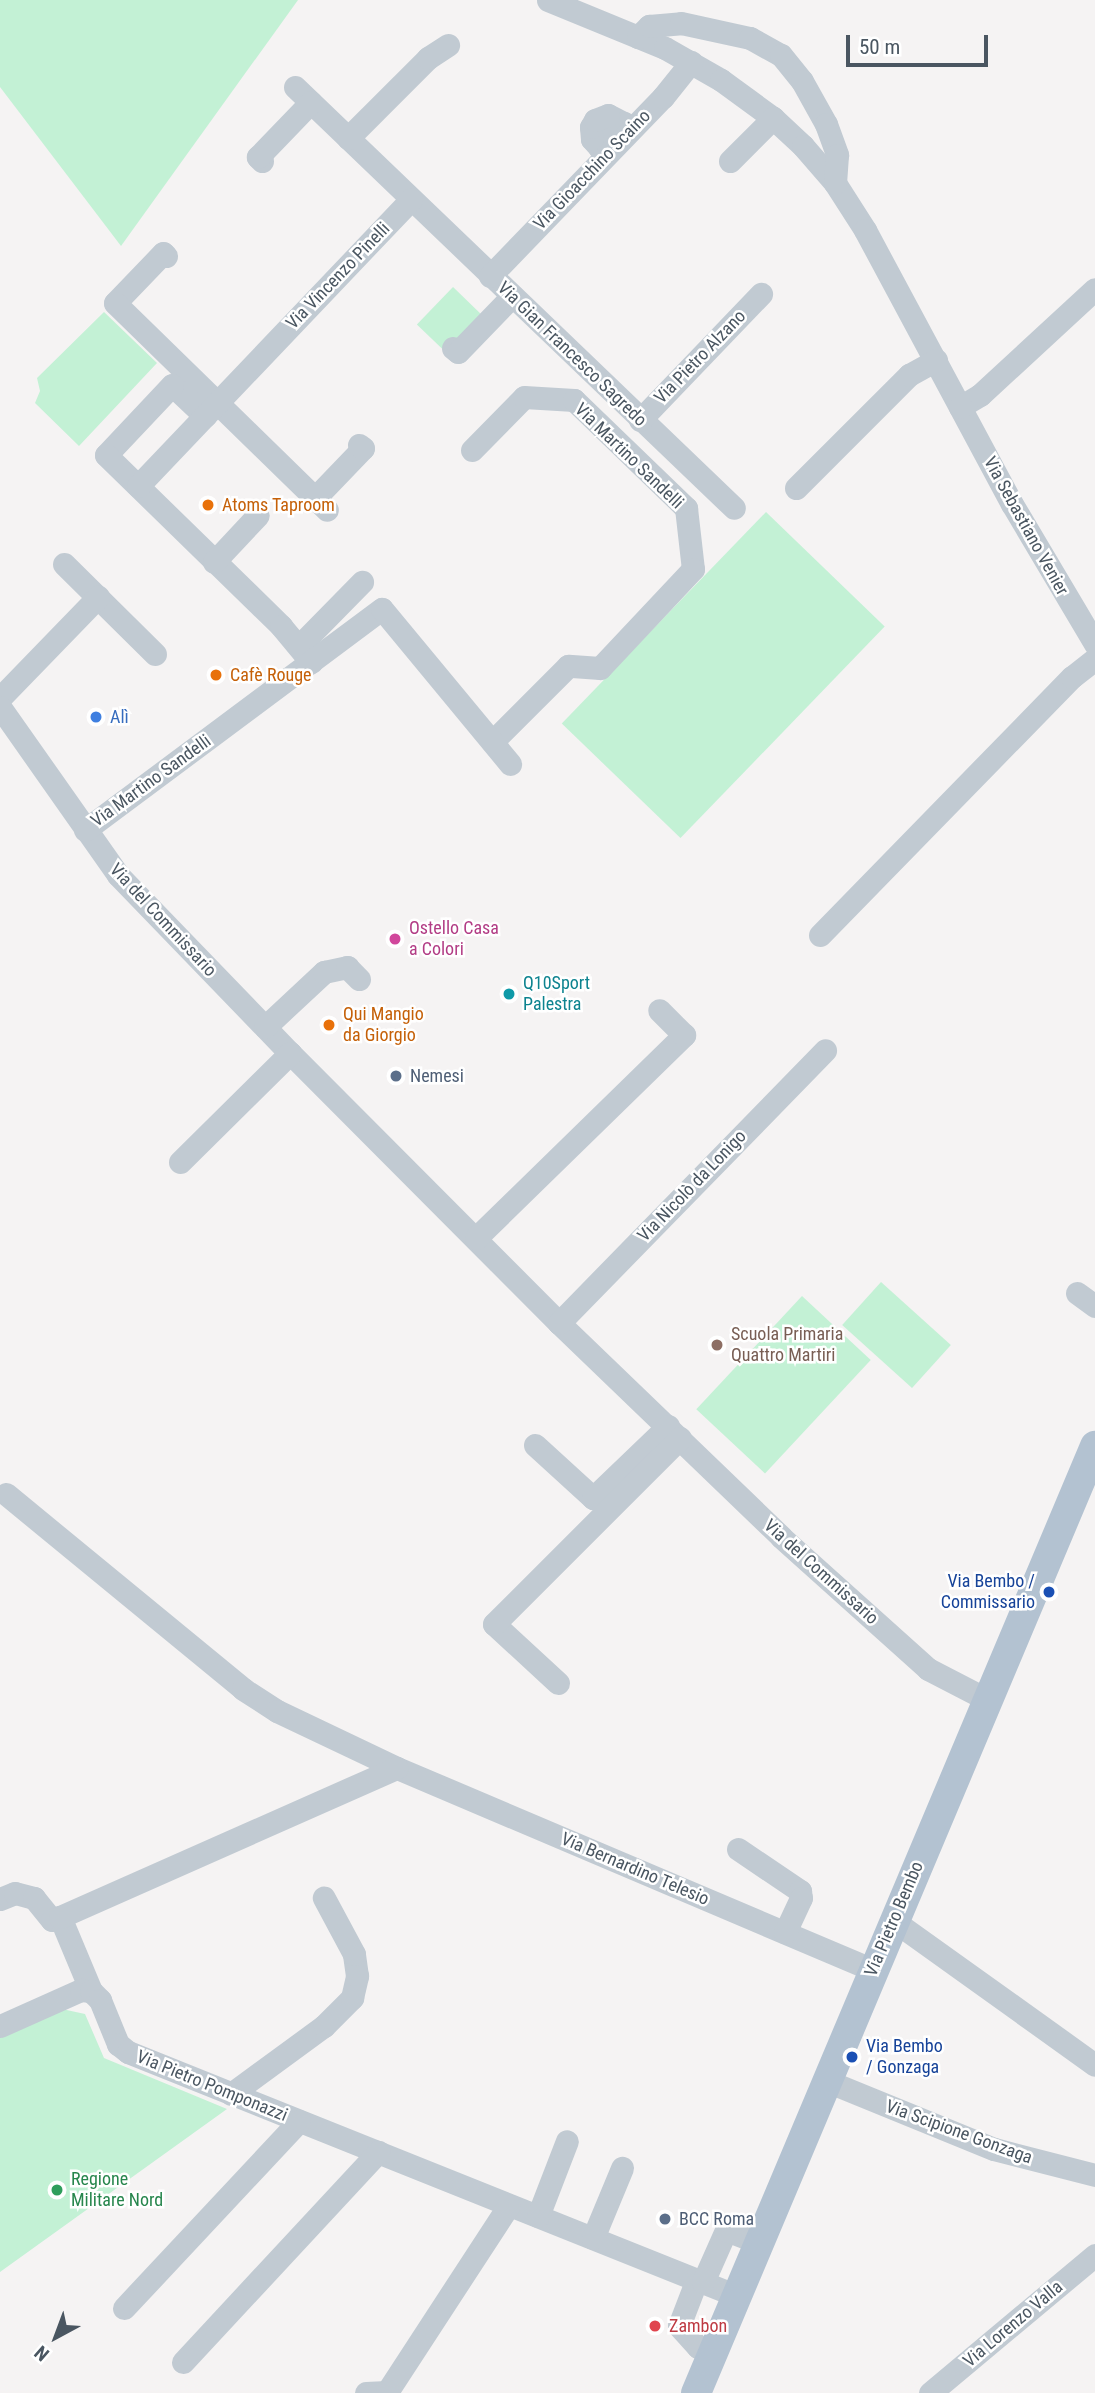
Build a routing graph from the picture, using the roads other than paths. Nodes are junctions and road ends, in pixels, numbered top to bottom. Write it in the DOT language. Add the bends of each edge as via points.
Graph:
graph roads {
  1 [pos="548,0"];
  2 [pos="638,37"];
  3 [pos="447,45"];
  4 [pos="691,62"];
  5 [pos="773,118"];
  6 [pos="348,138"];
  7 [pos="262,161"];
  8 [pos="730,161"];
  9 [pos="835,183"];
  10 [pos="411,199"];
  11 [pos="166,256"];
  12 [pos="490,276"];
  13 [pos="1095,289"];
  14 [pos="761,294"];
  15 [pos="512,296"];
  16 [pos="453,348"];
  17 [pos="936,360"];
  18 [pos="960,407"];
  19 [pos="211,409"];
  20 [pos="640,420"];
  21 [pos="359,445"];
  22 [pos="472,450"];
  23 [pos="708,485"];
  24 [pos="138,486"];
  25 [pos="796,488"];
  26 [pos="734,508"];
  27 [pos="686,509"];
  28 [pos="258,515"];
  29 [pos="215,562"];
  30 [pos="64,564"];
  31 [pos="362,582"];
  32 [pos="98,597"];
  33 [pos="1095,644"];
  34 [pos="155,654"];
  35 [pos="305,654"];
  36 [pos="1095,659"];
  37 [pos="0,698"];
  38 [pos="0,707"];
  39 [pos="492,742"];
  40 [pos="510,764"];
  41 [pos="85,830"];
  42 [pos="820,935"];
  43 [pos="359,979"];
  44 [pos="659,1010"];
  45 [pos="265,1027"];
  46 [pos="825,1050"];
  47 [pos="290,1053"];
  48 [pos="180,1162"];
  49 [pos="476,1238"];
  50 [pos="559,1323"];
  51 [pos="674,1432"];
  52 [pos="535,1445"];
  53 [pos="1095,1446"];
  54 [pos="6,1493"];
  55 [pos="558,1683"];
  56 [pos="989,1700"];
  57 [pos="390,1771"];
  58 [pos="738,1849"];
  59 [pos="324,1898"];
  60 [pos="0,1899"];
  61 [pos="60,1917"];
  62 [pos="894,1921"];
  63 [pos="785,1933"];
  64 [pos="873,1970"];
  65 [pos="90,1991"];
  66 [pos="0,2026"];
  67 [pos="1095,2065"];
  68 [pos="827,2081"];
  69 [pos="231,2094"];
  70 [pos="299,2121"];
  71 [pos="567,2141"];
  72 [pos="377,2152"];
  73 [pos="622,2168"];
  74 [pos="1095,2175"];
  75 [pos="509,2205"];
  76 [pos="538,2216"];
  77 [pos="593,2238"];
  78 [pos="760,2243"];
  79 [pos="1095,2255"];
  80 [pos="700,2281"];
  81 [pos="737,2295"];
  82 [pos="124,2308"];
  83 [pos="713,2354"];
  84 [pos="183,2362"];
  85 [pos="366,2393"];
  86 [pos="696,2393"];
  87 [pos="930,2393"];
  1 -- 2 [label="street, Via Sebastiano Venier"];
  2 -- 4 [label="street, Via Sebastiano Venier"];
  2 -- 9 [label="street" via="649,26 681,23 750,38 781,55 827,124 837,155"];
  3 -- 6 [label="street" via="428,58"];
  4 -- 5 [label="street, Via Sebastiano Venier"];
  4 -- 12 [label="street, Via Gioacchino Scaino" via="663,97"];
  5 -- 8 [label="street"];
  5 -- 9 [label="street, Via Sebastiano Venier"];
  6 -- 7 [label="street" via="303,95 258,157"];
  6 -- 10 [label="street"];
  9 -- 17 [label="street, Via Sebastiano Venier"];
  10 -- 12 [label="street, Via Gian Francesco Sagredo"];
  10 -- 19 [label="street, Via Vincenzo Pinelli"];
  11 -- 19 [label="street" via="163,253 115,303"];
  12 -- 15 [label="street, Via Gian Francesco Sagredo"];
  13 -- 18 [label="street" via="980,395"];
  14 -- 20 [label="street, Via Pietro Alzano" via="709,336"];
  15 -- 16 [label="street" via="458,352"];
  15 -- 20 [label="street, Via Gian Francesco Sagredo"];
  17 -- 18 [label="street, Via Sebastiano Venier"];
  17 -- 25 [label="street" via="909,375"];
  18 -- 33 [label="street, Via Sebastiano Venier"];
  19 -- 21 [label="street" via="321,504 363,448"];
  19 -- 24 [label="street, Via Vincenzo Pinelli"];
  19 -- 24 [label="street" via="172,385 106,455"];
  20 -- 23 [label="street, Via Gian Francesco Sagredo"];
  22 -- 27 [label="street, Via Martino Sandelli" via="524,397 574,400"];
  23 -- 26 [label="street, Via Gian Francesco Sagredo"];
  23 -- 27 [label="street"];
  24 -- 29 [label="street"];
  27 -- 39 [label="street, Via Martino Sandelli" via="693,569 600,668 568,666"];
  28 -- 29 [label="street"];
  29 -- 35 [label="street"];
  30 -- 32 [label="street"];
  31 -- 35 [label="street"];
  32 -- 34 [label="street"];
  32 -- 37 [label="street"];
  35 -- 39 [label="street, Via Martino Sandelli" via="382,609"];
  35 -- 41 [label="street, Via Martino Sandelli"];
  36 -- 42 [label="street" via="1072,677"];
  38 -- 41 [label="street, Via del Commissario"];
  39 -- 40 [label="street, Via Martino Sandelli"];
  41 -- 45 [label="street, Via del Commissario" via="118,875"];
  43 -- 45 [label="street" via="347,967 324,972"];
  44 -- 49 [label="street" via="684,1035"];
  45 -- 47 [label="street, Via del Commissario"];
  46 -- 50 [label="street, Via Nicolò da Lonigo"];
  47 -- 48 [label="street"];
  47 -- 49 [label="street, Via del Commissario"];
  49 -- 50 [label="street, Via del Commissario"];
  50 -- 51 [label="street, Via del Commissario"];
  51 -- 52 [label="street" via="593,1498"];
  51 -- 55 [label="street" via="494,1624"];
  51 -- 56 [label="street, Via del Commissario" via="781,1537 928,1669"];
  53 -- 56 [label="main road, Via Pietro Bembo"];
  54 -- 57 [label="street, Via Bernardino Telesio" via="243,1689"];
  56 -- 62 [label="main road, Via Pietro Bembo"];
  57 -- 61 [label="street"];
  57 -- 63 [label="street, Via Bernardino Telesio"];
  58 -- 63 [label="street" via="800,1891 802,1898"];
  59 -- 69 [label="street" via="354,1954 357,1976 352,1998 324,2026"];
  60 -- 61 [label="street" via="15,1893 34,1898 52,1920"];
  61 -- 65 [label="street, Via Pietro Pomponazzi"];
  62 -- 64 [label="main road, Via Pietro Bembo"];
  62 -- 67 [label="street"];
  63 -- 64 [label="street, Via Bernardino Telesio"];
  64 -- 68 [label="main road, Via Pietro Bembo"];
  65 -- 66 [label="street" via="81,1990"];
  65 -- 69 [label="street, Via Pietro Pomponazzi" via="100,2000 118,2044 128,2052"];
  68 -- 74 [label="street, Via Scipione Gonzaga" via="993,2149"];
  68 -- 78 [label="main road, Via Pietro Bembo"];
  69 -- 70 [label="street, Via Pietro Pomponazzi"];
  70 -- 72 [label="street, Via Pietro Pomponazzi"];
  70 -- 82 [label="street"];
  71 -- 76 [label="street"];
  72 -- 75 [label="street, Via Pietro Pomponazzi"];
  72 -- 84 [label="street"];
  73 -- 77 [label="street"];
  75 -- 76 [label="street, Via Pietro Pomponazzi"];
  75 -- 85 [label="street" via="387,2392"];
  76 -- 77 [label="street, Via Pietro Pomponazzi"];
  77 -- 80 [label="street, Via Pietro Pomponazzi"];
  78 -- 80 [label="street" via="726,2230"];
  78 -- 81 [label="main road, Via Pietro Bembo"];
  79 -- 87 [label="street, Via Lorenzo Valla"];
  80 -- 81 [label="street, Via Pietro Pomponazzi"];
  80 -- 83 [label="street" via="679,2326 698,2347"];
  81 -- 83 [label="main road, Via Pietro Bembo"];
  83 -- 86 [label="main road, Via Pietro Bembo"];
}
